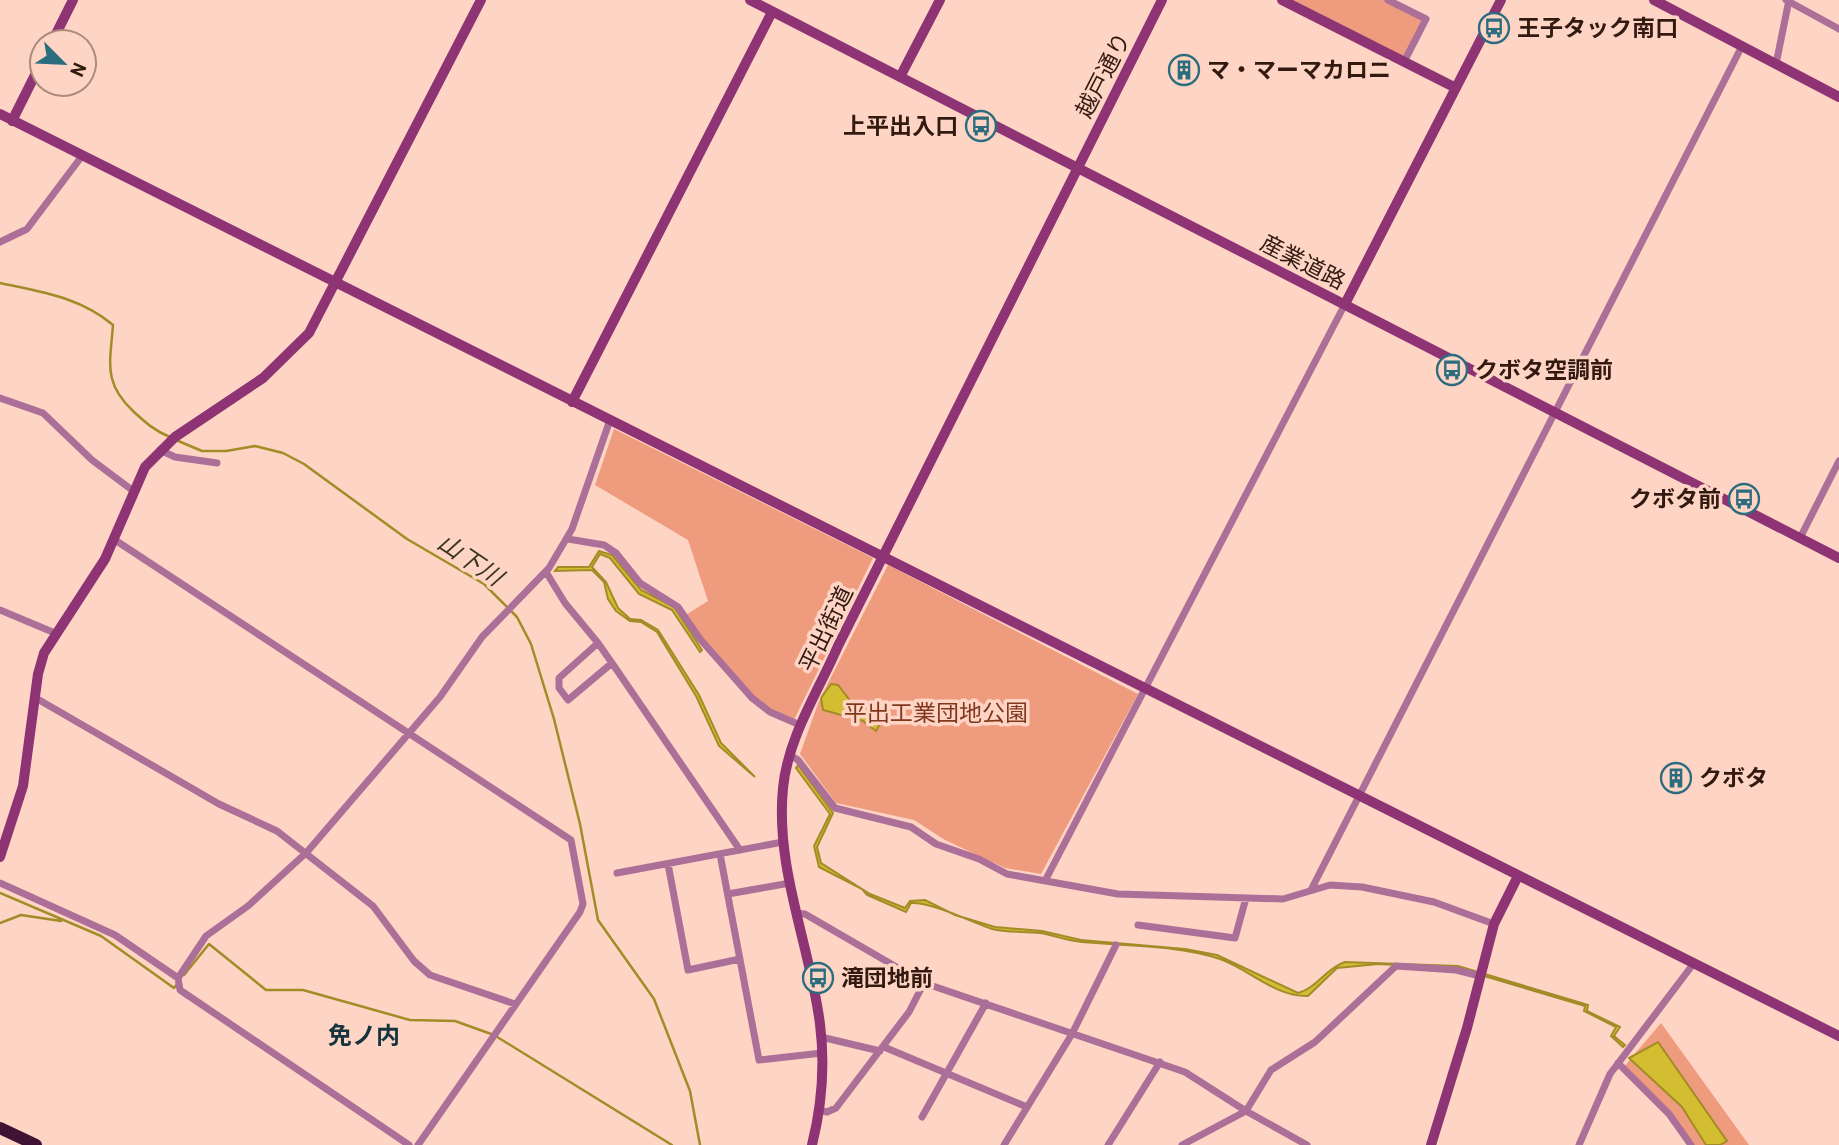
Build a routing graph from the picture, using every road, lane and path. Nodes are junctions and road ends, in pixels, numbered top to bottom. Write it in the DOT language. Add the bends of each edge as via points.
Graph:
graph roads {
  1 [pos="73,0"];
  2 [pos="481,0"];
  3 [pos="750,0"];
  4 [pos="940,0"];
  5 [pos="1162,0"];
  6 [pos="1282,0"];
  7 [pos="1388,0"];
  8 [pos="1654,0"];
  9 [pos="1498,1"];
  10 [pos="1788,1"];
  11 [pos="772,12"];
  12 [pos="59,28"];
  13 [pos="1839,29"];
  14 [pos="1742,46"];
  15 [pos="1404,62"];
  16 [pos="1776,64"];
  17 [pos="900,77"];
  18 [pos="1456,88"];
  19 [pos="28,89"];
  20 [pos="1839,97"];
  21 [pos="0,114"];
  22 [pos="12,121"];
  23 [pos="82,156"];
  24 [pos="1078,168"];
  25 [pos="0,243"];
  26 [pos="335,283"];
  27 [pos="1345,304"];
  28 [pos="0,398"];
  29 [pos="572,402"];
  30 [pos="1555,412"];
  31 [pos="610,420"];
  32 [pos="160,450"];
  33 [pos="1839,461"];
  34 [pos="217,463"];
  35 [pos="132,489"];
  36 [pos="1800,538"];
  37 [pos="568,539"];
  38 [pos="115,540"];
  39 [pos="883,558"];
  40 [pos="1839,558"];
  41 [pos="546,572"];
  42 [pos="0,610"];
  43 [pos="55,633"];
  44 [pos="598,643"];
  45 [pos="611,663"];
  46 [pos="1147,690"];
  47 [pos="34,698"];
  48 [pos="800,725"];
  49 [pos="409,734"];
  50 [pos="790,755"];
  51 [pos="1358,795"];
  52 [pos="783,842"];
  53 [pos="740,850"];
  54 [pos="307,852"];
  55 [pos="720,854"];
  56 [pos="0,857"];
  57 [pos="668,864"];
  58 [pos="617,873"];
  59 [pos="1518,876"];
  60 [pos="1046,879"];
  61 [pos="0,883"];
  62 [pos="790,883"];
  63 [pos="1311,890"];
  64 [pos="728,894"];
  65 [pos="1246,898"];
  66 [pos="796,913"];
  67 [pos="1494,924"];
  68 [pos="1138,925"];
  69 [pos="1116,945"];
  70 [pos="740,959"];
  71 [pos="1694,963"];
  72 [pos="1480,976"];
  73 [pos="178,978"];
  74 [pos="924,983"];
  75 [pos="986,1003"];
  76 [pos="515,1004"];
  77 [pos="1072,1034"];
  78 [pos="1839,1036"];
  79 [pos="821,1037"];
  80 [pos="882,1049"];
  81 [pos="822,1053"];
  82 [pos="1160,1062"];
  83 [pos="1618,1063"];
  84 [pos="948,1074"];
  85 [pos="1027,1107"];
  86 [pos="820,1110"];
  87 [pos="1246,1111"];
  88 [pos="922,1117"];
  89 [pos="0,1128"];
  90 [pos="36,1145"];
  91 [pos="409,1145"];
  92 [pos="418,1145"];
  93 [pos="812,1145"];
  94 [pos="1004,1145"];
  95 [pos="1108,1145"];
  96 [pos="1182,1145"];
  97 [pos="1307,1145"];
  98 [pos="1432,1145"];
  99 [pos="1579,1145"];
  100 [pos="1691,1145"];
  1 -- 12 [label="street"];
  2 -- 26 [label="street"];
  3 -- 11 [label="street, 産業道路"];
  4 -- 17 [label="street"];
  5 -- 24 [label="street, 越戸通り"];
  6 -- 15 [label="street"];
  7 -- 15 [label="street" via="1426,19"];
  8 -- 14 [label="street"];
  9 -- 18 [label="street"];
  10 -- 13 [label="street"];
  10 -- 16 [label="street"];
  11 -- 17 [label="street, 産業道路"];
  11 -- 29 [label="street"];
  14 -- 16 [label="street"];
  14 -- 30 [label="street"];
  15 -- 18 [label="street"];
  16 -- 20 [label="street"];
  17 -- 24 [label="street, 産業道路"];
  18 -- 27 [label="street"];
  19 -- 22 [label="street"];
  21 -- 22 [label="street"];
  22 -- 23 [label="street"];
  23 -- 25 [label="street" via="27,229"];
  23 -- 26 [label="street"];
  24 -- 27 [label="street, 産業道路"];
  24 -- 39 [label="street, 平出街道"];
  26 -- 29 [label="street"];
  26 -- 32 [label="street" via="309,333 287,358"];
  27 -- 30 [label="street, 産業道路"];
  27 -- 46 [label="street"];
  28 -- 35 [label="street" via="43,413 92,460"];
  29 -- 31 [label="street"];
  30 -- 36 [label="street, 産業道路"];
  30 -- 51 [label="street"];
  31 -- 37 [label="street"];
  31 -- 39 [label="street"];
  32 -- 34 [label="street"];
  32 -- 35 [label="street"];
  33 -- 36 [label="street"];
  35 -- 38 [label="street"];
  36 -- 40 [label="street, 産業道路"];
  37 -- 41 [label="street"];
  37 -- 48 [label="street" via="604,545 617,553 640,583 678,607 699,639 752,698"];
  38 -- 43 [label="street"];
  38 -- 49 [label="street"];
  39 -- 46 [label="street"];
  39 -- 48 [label="street, 平出街道"];
  41 -- 44 [label="street"];
  41 -- 49 [label="street" via="482,637"];
  42 -- 43 [label="street"];
  43 -- 47 [label="street" via="44,653"];
  44 -- 45 [label="street"];
  44 -- 45 [label="street" via="559,678 559,688 568,701"];
  45 -- 53 [label="street"];
  46 -- 51 [label="street"];
  46 -- 60 [label="street"];
  47 -- 54 [label="street"];
  47 -- 56 [label="street" via="23,786"];
  48 -- 50 [label="street, 平出街道"];
  49 -- 54 [label="street"];
  49 -- 76 [label="street" via="571,841 583,904"];
  50 -- 52 [label="street, 平出街道" via="783,786"];
  50 -- 60 [label="street" via="835,808 911,827 936,844 1007,874"];
  51 -- 59 [label="street"];
  51 -- 63 [label="street"];
  52 -- 53 [label="street"];
  52 -- 62 [label="street, 平出街道"];
  53 -- 55 [label="street"];
  54 -- 73 [label="street" via="248,906 206,936"];
  54 -- 76 [label="street" via="373,906 430,975"];
  55 -- 57 [label="street"];
  55 -- 64 [label="street"];
  57 -- 58 [label="street"];
  57 -- 70 [label="street" via="688,970"];
  59 -- 67 [label="street"];
  59 -- 71 [label="street"];
  60 -- 65 [label="street" via="1105,893"];
  61 -- 73 [label="street" via="115,935"];
  62 -- 64 [label="street"];
  62 -- 66 [label="street, 平出街道"];
  63 -- 65 [label="street" via="1283,899"];
  63 -- 67 [label="street" via="1330,885 1362,887 1434,902"];
  64 -- 70 [label="street"];
  65 -- 68 [label="street" via="1235,938"];
  66 -- 74 [label="street"];
  66 -- 79 [label="street, 平出街道"];
  67 -- 72 [label="street"];
  69 -- 77 [label="street"];
  70 -- 81 [label="street" via="759,1060"];
  71 -- 78 [label="street"];
  71 -- 83 [label="street"];
  72 -- 87 [label="street" via="1396,967 1315,1042 1271,1070"];
  72 -- 98 [label="street"];
  73 -- 91 [label="street" via="180,990"];
  74 -- 75 [label="street"];
  74 -- 80 [label="street"];
  75 -- 77 [label="street"];
  75 -- 84 [label="street"];
  76 -- 92 [label="street"];
  77 -- 82 [label="street"];
  77 -- 85 [label="street"];
  79 -- 80 [label="street"];
  79 -- 81 [label="street, 平出街道"];
  80 -- 84 [label="street"];
  80 -- 86 [label="street" via="836,1108"];
  81 -- 86 [label="street, 平出街道"];
  82 -- 87 [label="street" via="1204,1082"];
  82 -- 95 [label="street"];
  83 -- 99 [label="street"];
  83 -- 100 [label="street" via="1669,1114"];
  84 -- 85 [label="street"];
  84 -- 88 [label="street"];
  85 -- 94 [label="street"];
  86 -- 93 [label="street, 平出街道"];
  87 -- 96 [label="street"];
  87 -- 97 [label="street"];
  89 -- 90 [label="highway"];
}
